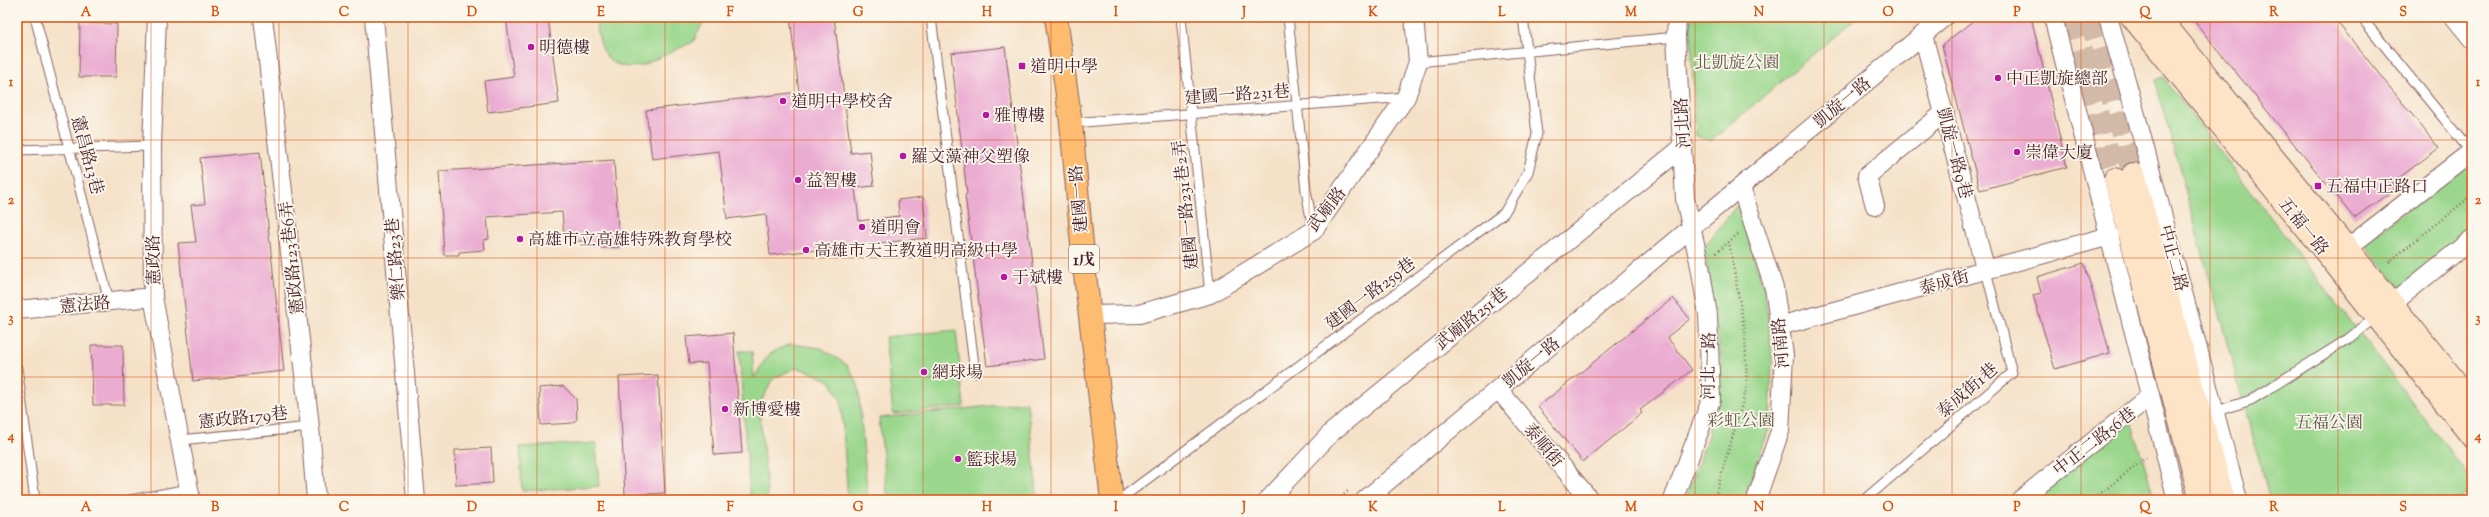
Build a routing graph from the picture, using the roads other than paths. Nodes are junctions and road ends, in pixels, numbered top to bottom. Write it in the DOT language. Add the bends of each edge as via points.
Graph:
graph roads {
  1 [pos="35,17"];
  2 [pos="158,17"];
  3 [pos="263,17"];
  4 [pos="374,17"];
  5 [pos="931,17"];
  6 [pos="1056,17"];
  7 [pos="1181,17"];
  8 [pos="1288,17"];
  9 [pos="1414,17"];
  10 [pos="1523,17"];
  11 [pos="1677,17"];
  12 [pos="1944,17"];
  13 [pos="2053,17"];
  14 [pos="2108,17"];
  15 [pos="2132,17"];
  16 [pos="2159,17"];
  17 [pos="2361,17"];
  18 [pos="2454,17"];
  19 [pos="1922,35"];
  20 [pos="1676,37"];
  21 [pos="2472,39"];
  22 [pos="1527,52"];
  23 [pos="1418,62"];
  24 [pos="1406,97"];
  25 [pos="1297,106"];
  26 [pos="1945,112"];
  27 [pos="1191,114"];
  28 [pos="1071,123"];
  29 [pos="152,146"];
  30 [pos="1684,146"];
  31 [pos="69,147"];
  32 [pos="17,150"];
  33 [pos="2472,151"];
  34 [pos="1741,187"];
  35 [pos="1875,206"];
  36 [pos="1694,226"];
  37 [pos="1313,231"];
  38 [pos="2110,236"];
  39 [pos="2472,240"];
  40 [pos="2340,254"];
  41 [pos="1986,271"];
  42 [pos="1210,294"];
  43 [pos="153,298"];
  44 [pos="109,301"];
  45 [pos="17,310"];
  46 [pos="2385,310"];
  47 [pos="1091,315"];
  48 [pos="1779,326"];
  49 [pos="17,368"];
  50 [pos="975,373"];
  51 [pos="1498,389"];
  52 [pos="2150,396"];
  53 [pos="2472,402"];
  54 [pos="2214,412"];
  55 [pos="310,427"];
  56 [pos="2472,437"];
  57 [pos="180,440"];
  58 [pos="1383,494"];
  59 [pos="190,495"];
  60 [pos="2174,498"];
  61 [pos="35,500"];
  62 [pos="130,500"];
  63 [pos="316,500"];
  64 [pos="416,500"];
  65 [pos="1112,500"];
  66 [pos="1119,500"];
  67 [pos="1268,500"];
  68 [pos="1365,500"];
  69 [pos="1590,500"];
  70 [pos="1673,500"];
  71 [pos="1756,500"];
  72 [pos="1864,500"];
  73 [pos="2020,500"];
  74 [pos="2201,500"];
  75 [pos="2224,500"];
  76 [pos="2238,500"];
  1 -- 31 [label="lane, 憲昌路13巷"];
  2 -- 29 [label="street, 憲政路"];
  3 -- 55 [label="street, 憲政路123巷6弄"];
  4 -- 64 [label="street, 樂仁路23巷"];
  5 -- 50 [label="lane"];
  6 -- 28 [label="main road, 建國一路 / 1戊"];
  7 -- 27 [label="lane, 建國一路231巷2弄"];
  8 -- 25 [label="lane"];
  9 -- 23 [label="street, 武廟路"];
  10 -- 22 [label="lane, 建國一路259巷"];
  11 -- 20 [label="street, 河北路"];
  12 -- 19 [label="street, 凱旋一路"];
  13 -- 38 [label="street"];
  14 -- 54 [label="street, 中正二路"];
  15 -- 40 [label="street, 五福一路"];
  16 -- 40 [label="street, 五福一路"];
  17 -- 33 [label="lane"];
  18 -- 21 [label="street"];
  19 -- 26 [label="street, 凱旋一路9巷"];
  19 -- 34 [label="street, 凱旋一路"];
  20 -- 22 [label="lane"];
  20 -- 30 [label="street, 河北路"];
  22 -- 23 [label="lane"];
  22 -- 66 [label="lane, 建國一路259巷" via="1537,134 1528,172 1504,213"];
  23 -- 24 [label="street, 武廟路"];
  24 -- 25 [label="lane, 建國一路231巷"];
  24 -- 37 [label="street, 武廟路"];
  25 -- 27 [label="lane, 建國一路231巷"];
  25 -- 37 [label="lane"];
  26 -- 35 [label="street" via="1867,176"];
  26 -- 41 [label="street, 凱旋一路9巷"];
  27 -- 28 [label="lane, 建國一路231巷"];
  27 -- 42 [label="lane, 建國一路231巷2弄"];
  28 -- 47 [label="main road, 建國一路 / 1戊"];
  29 -- 31 [label="lane"];
  29 -- 43 [label="street, 憲政路"];
  30 -- 36 [label="street, 河北路" via="1685,199"];
  30 -- 67 [label="street, 武廟路251巷" via="1332,432"];
  31 -- 32 [label="lane"];
  31 -- 44 [label="lane, 憲昌路13巷"];
  33 -- 40 [label="street"];
  34 -- 36 [label="street, 凱旋一路"];
  34 -- 48 [label="street, 河南路" via="1774,288"];
  36 -- 51 [label="street, 凱旋一路"];
  36 -- 70 [label="street, 河北一路" via="1708,315 1710,400"];
  37 -- 42 [label="street, 武廟路"];
  38 -- 41 [label="street, 泰成街"];
  38 -- 52 [label="street"];
  39 -- 46 [label="street"];
  40 -- 46 [label="street, 五福一路"];
  41 -- 48 [label="street, 泰成街"];
  41 -- 72 [label="lane, 泰成街1巷" via="2012,373"];
  42 -- 47 [label="street, 武廟路" via="1139,314"];
  43 -- 44 [label="street, 憲法路"];
  43 -- 57 [label="street, 憲政路"];
  44 -- 45 [label="street, 憲法路"];
  46 -- 53 [label="street, 五福一路"];
  46 -- 54 [label="lane" via="2348,339 2251,400"];
  46 -- 56 [label="street, 五福一路"];
  47 -- 65 [label="main road, 建國一路 / 1戊"];
  48 -- 71 [label="street, 河南路" via="1784,355 1780,431"];
  49 -- 61 [label="lane"];
  51 -- 58 [label="street, 凱旋一路"];
  51 -- 69 [label="street, 泰順街"];
  52 -- 60 [label="street"];
  52 -- 73 [label="street, 中正二路56巷"];
  54 -- 76 [label="street, 中正二路"];
  55 -- 57 [label="lane, 憲政路179巷"];
  55 -- 63 [label="street, 憲政路123巷6弄"];
  57 -- 59 [label="street, 憲政路"];
  58 -- 68 [label="street, 凱旋一路"];
  59 -- 62 [label="lane"];
  74 -- 75 [label="street, 中正二路" via="2124,177"];
}
